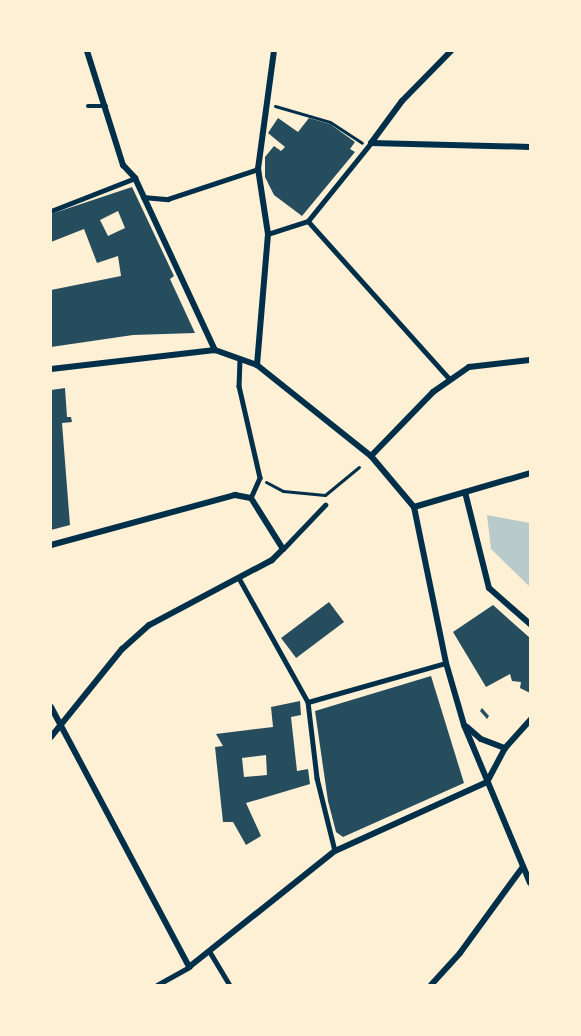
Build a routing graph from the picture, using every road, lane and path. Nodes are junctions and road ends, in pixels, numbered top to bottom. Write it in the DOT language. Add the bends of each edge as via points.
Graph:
graph roads {
  1 [pos="87,51"];
  2 [pos="274,51"];
  3 [pos="451,51"];
  4 [pos="265,103"];
  5 [pos="88,106"];
  6 [pos="106,106"];
  7 [pos="370,145"];
  8 [pos="530,147"];
  9 [pos="258,169"];
  10 [pos="135,178"];
  11 [pos="143,197"];
  12 [pos="51,211"];
  13 [pos="308,221"];
  14 [pos="268,234"];
  15 [pos="215,350"];
  16 [pos="240,359"];
  17 [pos="530,360"];
  18 [pos="257,365"];
  19 [pos="51,369"];
  20 [pos="450,379"];
  21 [pos="371,456"];
  22 [pos="359,467"];
  23 [pos="530,473"];
  24 [pos="260,478"];
  25 [pos="465,492"];
  26 [pos="248,497"];
  27 [pos="325,505"];
  28 [pos="414,507"];
  29 [pos="51,545"];
  30 [pos="283,549"];
  31 [pos="239,578"];
  32 [pos="530,624"];
  33 [pos="446,663"];
  34 [pos="308,702"];
  35 [pos="51,707"];
  36 [pos="530,720"];
  37 [pos="60,725"];
  38 [pos="464,725"];
  39 [pos="51,737"];
  40 [pos="505,748"];
  41 [pos="487,782"];
  42 [pos="335,851"];
  43 [pos="522,868"];
  44 [pos="530,883"];
  45 [pos="210,952"];
  46 [pos="189,967"];
  47 [pos="157,985"];
  48 [pos="230,985"];
  49 [pos="431,985"];
  1 -- 6 [label="street"];
  2 -- 4 [label="street"];
  3 -- 7 [label="street" via="402,101"];
  4 -- 7 [label="path" via="330,122"];
  4 -- 9 [label="street"];
  5 -- 6 [label="street"];
  6 -- 10 [label="street" via="123,165"];
  7 -- 8 [label="street"];
  7 -- 13 [label="street"];
  9 -- 11 [label="street" via="168,199"];
  9 -- 14 [label="street"];
  10 -- 11 [label="street"];
  10 -- 12 [label="street"];
  11 -- 15 [label="street"];
  13 -- 14 [label="street"];
  13 -- 20 [label="street"];
  14 -- 18 [label="street"];
  15 -- 16 [label="street"];
  15 -- 19 [label="street"];
  16 -- 18 [label="street"];
  16 -- 24 [label="street" via="239,386"];
  17 -- 20 [label="street" via="470,367"];
  18 -- 21 [label="street"];
  20 -- 21 [label="street" via="401,421"];
  21 -- 28 [label="street"];
  22 -- 24 [label="path" via="325,495 283,490"];
  23 -- 25 [label="street"];
  24 -- 26 [label="street"];
  25 -- 28 [label="street"];
  25 -- 32 [label="street" via="489,588"];
  26 -- 29 [label="street" via="234,495"];
  26 -- 30 [label="street"];
  27 -- 30 [label="street"];
  28 -- 33 [label="street"];
  30 -- 31 [label="street"];
  31 -- 34 [label="street"];
  31 -- 37 [label="street" via="149,625 122,649"];
  33 -- 34 [label="street"];
  33 -- 38 [label="street"];
  34 -- 42 [label="street" via="317,778"];
  35 -- 37 [label="street"];
  36 -- 40 [label="street"];
  37 -- 39 [label="street"];
  37 -- 46 [label="street"];
  38 -- 40 [label="street" via="481,740"];
  38 -- 41 [label="street"];
  40 -- 41 [label="street"];
  41 -- 42 [label="street"];
  41 -- 43 [label="street"];
  42 -- 45 [label="street"];
  43 -- 44 [label="street"];
  43 -- 49 [label="street"];
  45 -- 46 [label="street"];
  45 -- 48 [label="street"];
  46 -- 47 [label="street"];
}
